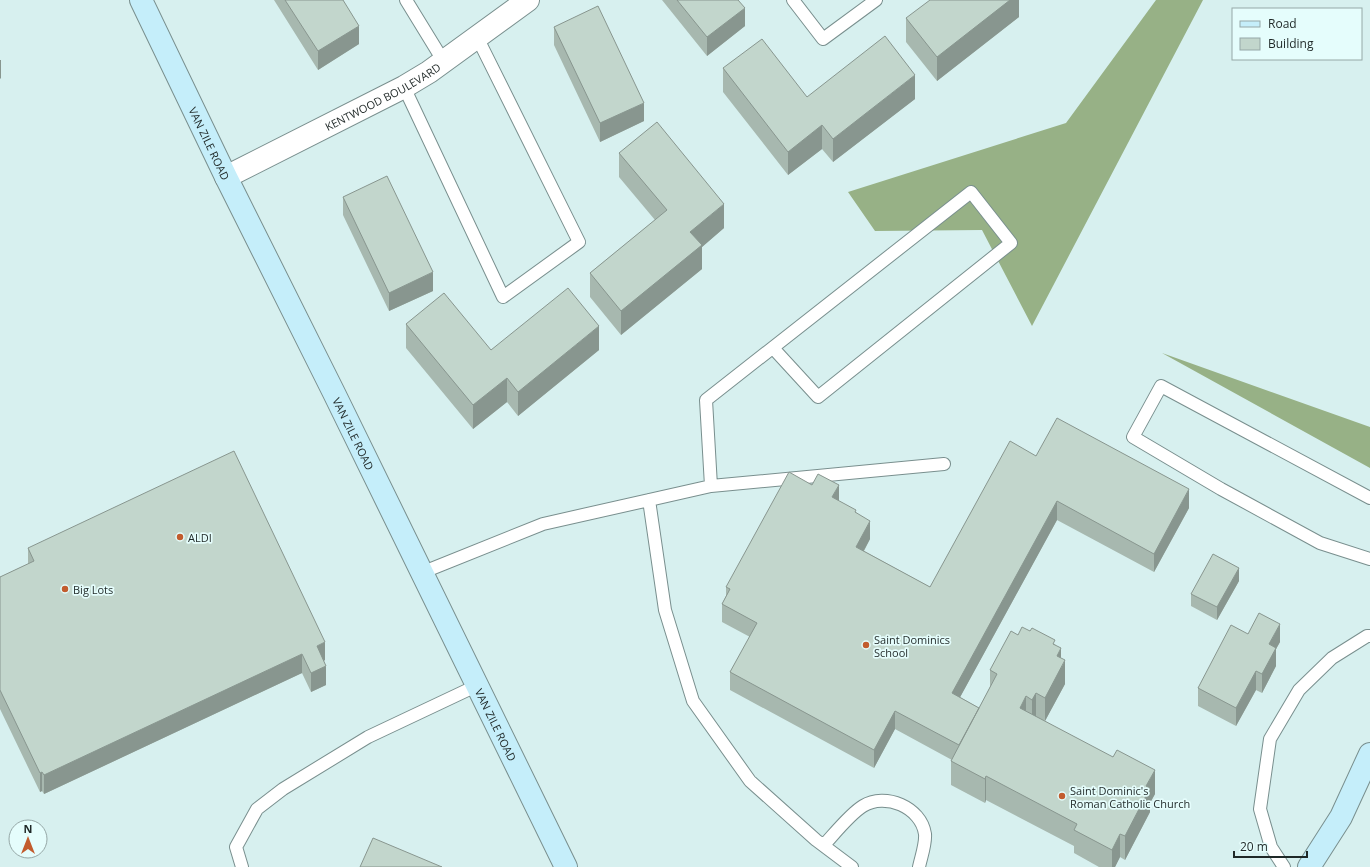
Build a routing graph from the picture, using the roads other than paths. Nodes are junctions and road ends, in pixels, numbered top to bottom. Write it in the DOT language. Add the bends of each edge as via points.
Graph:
graph roads {
  1 [pos="142,0"];
  2 [pos="406,0"];
  3 [pos="793,0"];
  4 [pos="876,0"];
  5 [pos="524,1"];
  6 [pos="477,37"];
  7 [pos="444,62"];
  8 [pos="404,87"];
  9 [pos="226,177"];
  10 [pos="773,348"];
  11 [pos="944,464"];
  12 [pos="711,486"];
  13 [pos="1370,498"];
  14 [pos="648,500"];
  15 [pos="1370,559"];
  16 [pos="421,573"];
  17 [pos="1370,636"];
  18 [pos="476,686"];
  19 [pos="1370,754"];
  20 [pos="824,845"];
  21 [pos="242,867"];
  22 [pos="566,867"];
  23 [pos="852,867"];
  24 [pos="919,867"];
  25 [pos="1284,867"];
  26 [pos="1309,867"];
  1 -- 9 [label="street, VAN ZILE ROAD"];
  2 -- 7 [label="lane"];
  3 -- 4 [label="lane" via="823,39"];
  5 -- 6 [label="street, KENTWOOD BOULEVARD"];
  6 -- 7 [label="street, KENTWOOD BOULEVARD"];
  6 -- 8 [label="lane" via="579,242 503,297"];
  7 -- 8 [label="street, KENTWOOD BOULEVARD"];
  8 -- 9 [label="street, KENTWOOD BOULEVARD"];
  9 -- 16 [label="street, VAN ZILE ROAD"];
  10 -- 10 [label="lane" via="971,192 1011,243 818,397"];
  10 -- 12 [label="lane" via="706,400"];
  11 -- 12 [label="lane"];
  12 -- 14 [label="lane"];
  13 -- 15 [label="lane" via="1161,386 1133,437 1320,543"];
  14 -- 16 [label="lane" via="543,524"];
  14 -- 20 [label="lane" via="665,610 694,701 750,781"];
  16 -- 18 [label="street, VAN ZILE ROAD"];
  17 -- 25 [label="lane" via="1332,658 1299,690 1270,739 1260,809 1271,847"];
  18 -- 21 [label="lane" via="368,737 283,789 257,809 236,846"];
  18 -- 22 [label="street, VAN ZILE ROAD"];
  19 -- 26 [label="street" via="1340,817"];
  20 -- 23 [label="lane"];
  20 -- 24 [label="lane" via="863,805 880,800 895,802 908,808 919,818 925,834"];
}
